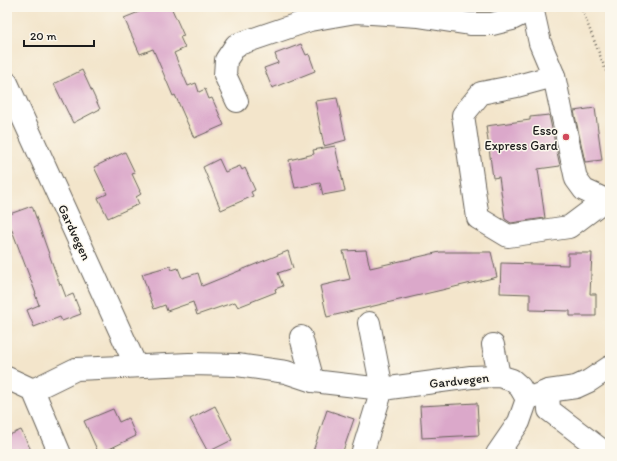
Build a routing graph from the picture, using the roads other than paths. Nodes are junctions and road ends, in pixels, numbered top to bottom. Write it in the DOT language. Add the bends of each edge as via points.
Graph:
graph roads {
  1 [pos="532,8"];
  2 [pos="554,76"];
  3 [pos="11,90"];
  4 [pos="237,102"];
  5 [pos="608,201"];
  6 [pos="369,323"];
  7 [pos="301,337"];
  8 [pos="493,345"];
  9 [pos="136,366"];
  10 [pos="610,367"];
  11 [pos="499,376"];
  12 [pos="7,378"];
  13 [pos="313,380"];
  14 [pos="382,389"];
  15 [pos="33,390"];
  16 [pos="548,391"];
  17 [pos="527,399"];
  18 [pos="610,453"];
  19 [pos="60,454"];
  20 [pos="362,454"];
  21 [pos="497,454"];
  1 -- 2 [label="street" via="540,43"];
  1 -- 4 [label="street" via="512,19 492,24 356,12 310,20 236,46 226,60 225,75"];
  2 -- 5 [label="street" via="576,179 584,190"];
  2 -- 5 [label="street" via="481,92 463,115 478,218 508,236 569,227"];
  3 -- 9 [label="street, Gardvegen"];
  6 -- 14 [label="street"];
  7 -- 13 [label="street"];
  8 -- 11 [label="street"];
  9 -- 13 [label="street, Gardvegen" via="237,365 286,372"];
  9 -- 15 [label="street, Gardvegen" via="76,368"];
  10 -- 16 [label="street" via="589,381"];
  11 -- 14 [label="street, Gardvegen" via="471,377"];
  11 -- 17 [label="street, Gardvegen" via="520,386"];
  12 -- 15 [label="street"];
  13 -- 14 [label="street, Gardvegen"];
  14 -- 20 [label="street"];
  15 -- 19 [label="street"];
  16 -- 17 [label="street"];
  16 -- 18 [label="street" via="549,410 604,452"];
  17 -- 21 [label="street" via="518,422"];
}
